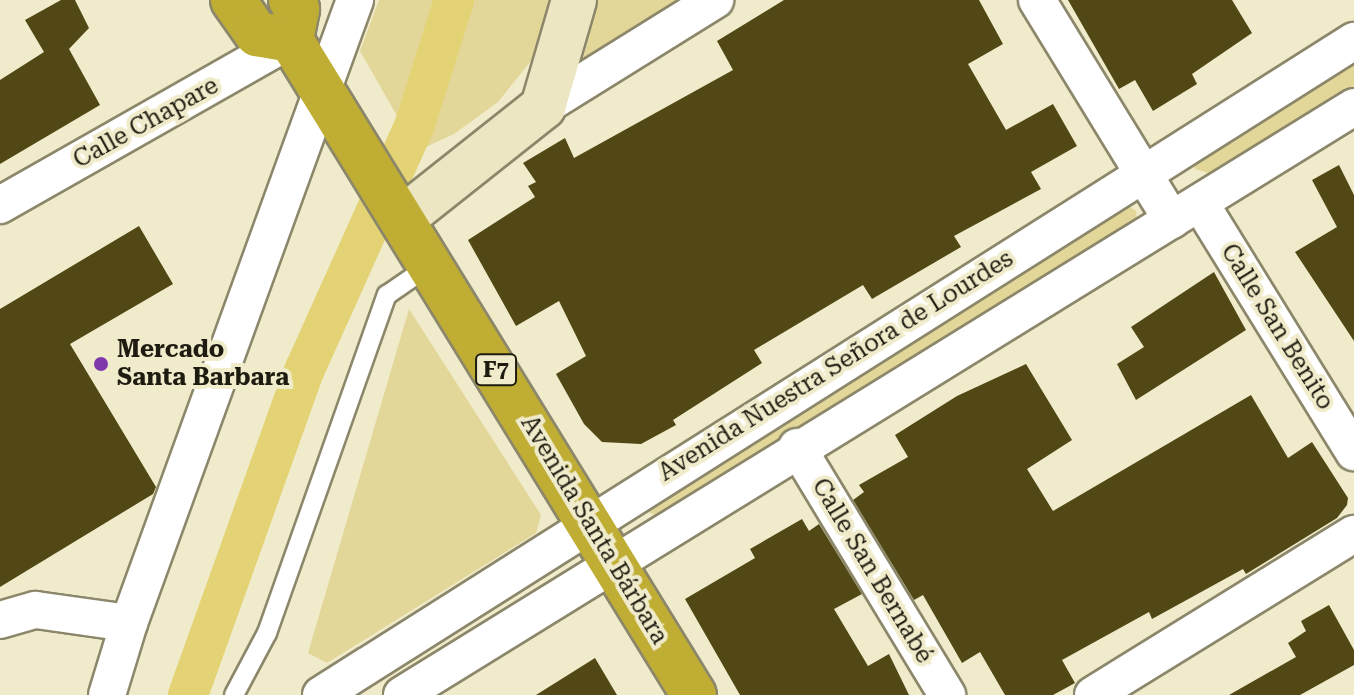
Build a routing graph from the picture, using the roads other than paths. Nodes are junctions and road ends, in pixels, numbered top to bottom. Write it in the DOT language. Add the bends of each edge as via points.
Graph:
graph roads {
  1 [pos="233,0"];
  2 [pos="355,0"];
  3 [pos="574,0"];
  4 [pos="715,0"];
  5 [pos="1037,0"];
  6 [pos="291,20"];
  7 [pos="1354,41"];
  8 [pos="321,89"];
  9 [pos="543,107"];
  10 [pos="1354,107"];
  11 [pos="1142,173"];
  12 [pos="0,205"];
  13 [pos="398,211"];
  14 [pos="1186,211"];
  15 [pos="432,265"];
  16 [pos="797,447"];
  17 [pos="1354,452"];
  18 [pos="589,521"];
  19 [pos="1354,534"];
  20 [pos="615,565"];
  21 [pos="0,620"];
  22 [pos="129,623"];
  23 [pos="1103,692"];
  24 [pos="107,695"];
  25 [pos="234,695"];
  26 [pos="321,695"];
  27 [pos="402,695"];
  28 [pos="694,695"];
  29 [pos="947,695"];
  1 -- 6 [label="highway" via="257,34"];
  2 -- 8 [label="street"];
  3 -- 9 [label="street"];
  4 -- 9 [label="street"];
  5 -- 11 [label="street, Calle San Benito"];
  6 -- 8 [label="highway, Avenida Santa Bárbara / F7"];
  6 -- 12 [label="street, Calle Chapare"];
  7 -- 11 [label="street, Avenida Nuestra Señora de Lourdes"];
  8 -- 13 [label="highway, Avenida Santa Bárbara / F7"];
  8 -- 22 [label="street"];
  9 -- 13 [label="street"];
  10 -- 14 [label="street, Avenida Nuestra Señora de Lourdes"];
  11 -- 14 [label="street, Calle San Benito"];
  11 -- 18 [label="street, Avenida Nuestra Señora de Lourdes"];
  13 -- 15 [label="highway, Avenida Santa Bárbara / F7"];
  14 -- 16 [label="street, Avenida Nuestra Señora de Lourdes"];
  14 -- 17 [label="street, Calle San Benito"];
  15 -- 18 [label="highway, Avenida Santa Bárbara / F7"];
  15 -- 25 [label="lane" via="387,295 267,633"];
  16 -- 20 [label="street, Avenida Nuestra Señora de Lourdes"];
  16 -- 29 [label="street, Calle San Bernabé"];
  18 -- 20 [label="highway, Avenida Santa Bárbara / F7"];
  18 -- 26 [label="street, Avenida Nuestra Señora de Lourdes"];
  19 -- 23 [label="street"];
  20 -- 27 [label="street, Avenida Nuestra Señora de Lourdes"];
  20 -- 28 [label="highway, Avenida Santa Bárbara / F7"];
  21 -- 22 [label="street" via="36,610"];
  22 -- 24 [label="street"];
}
